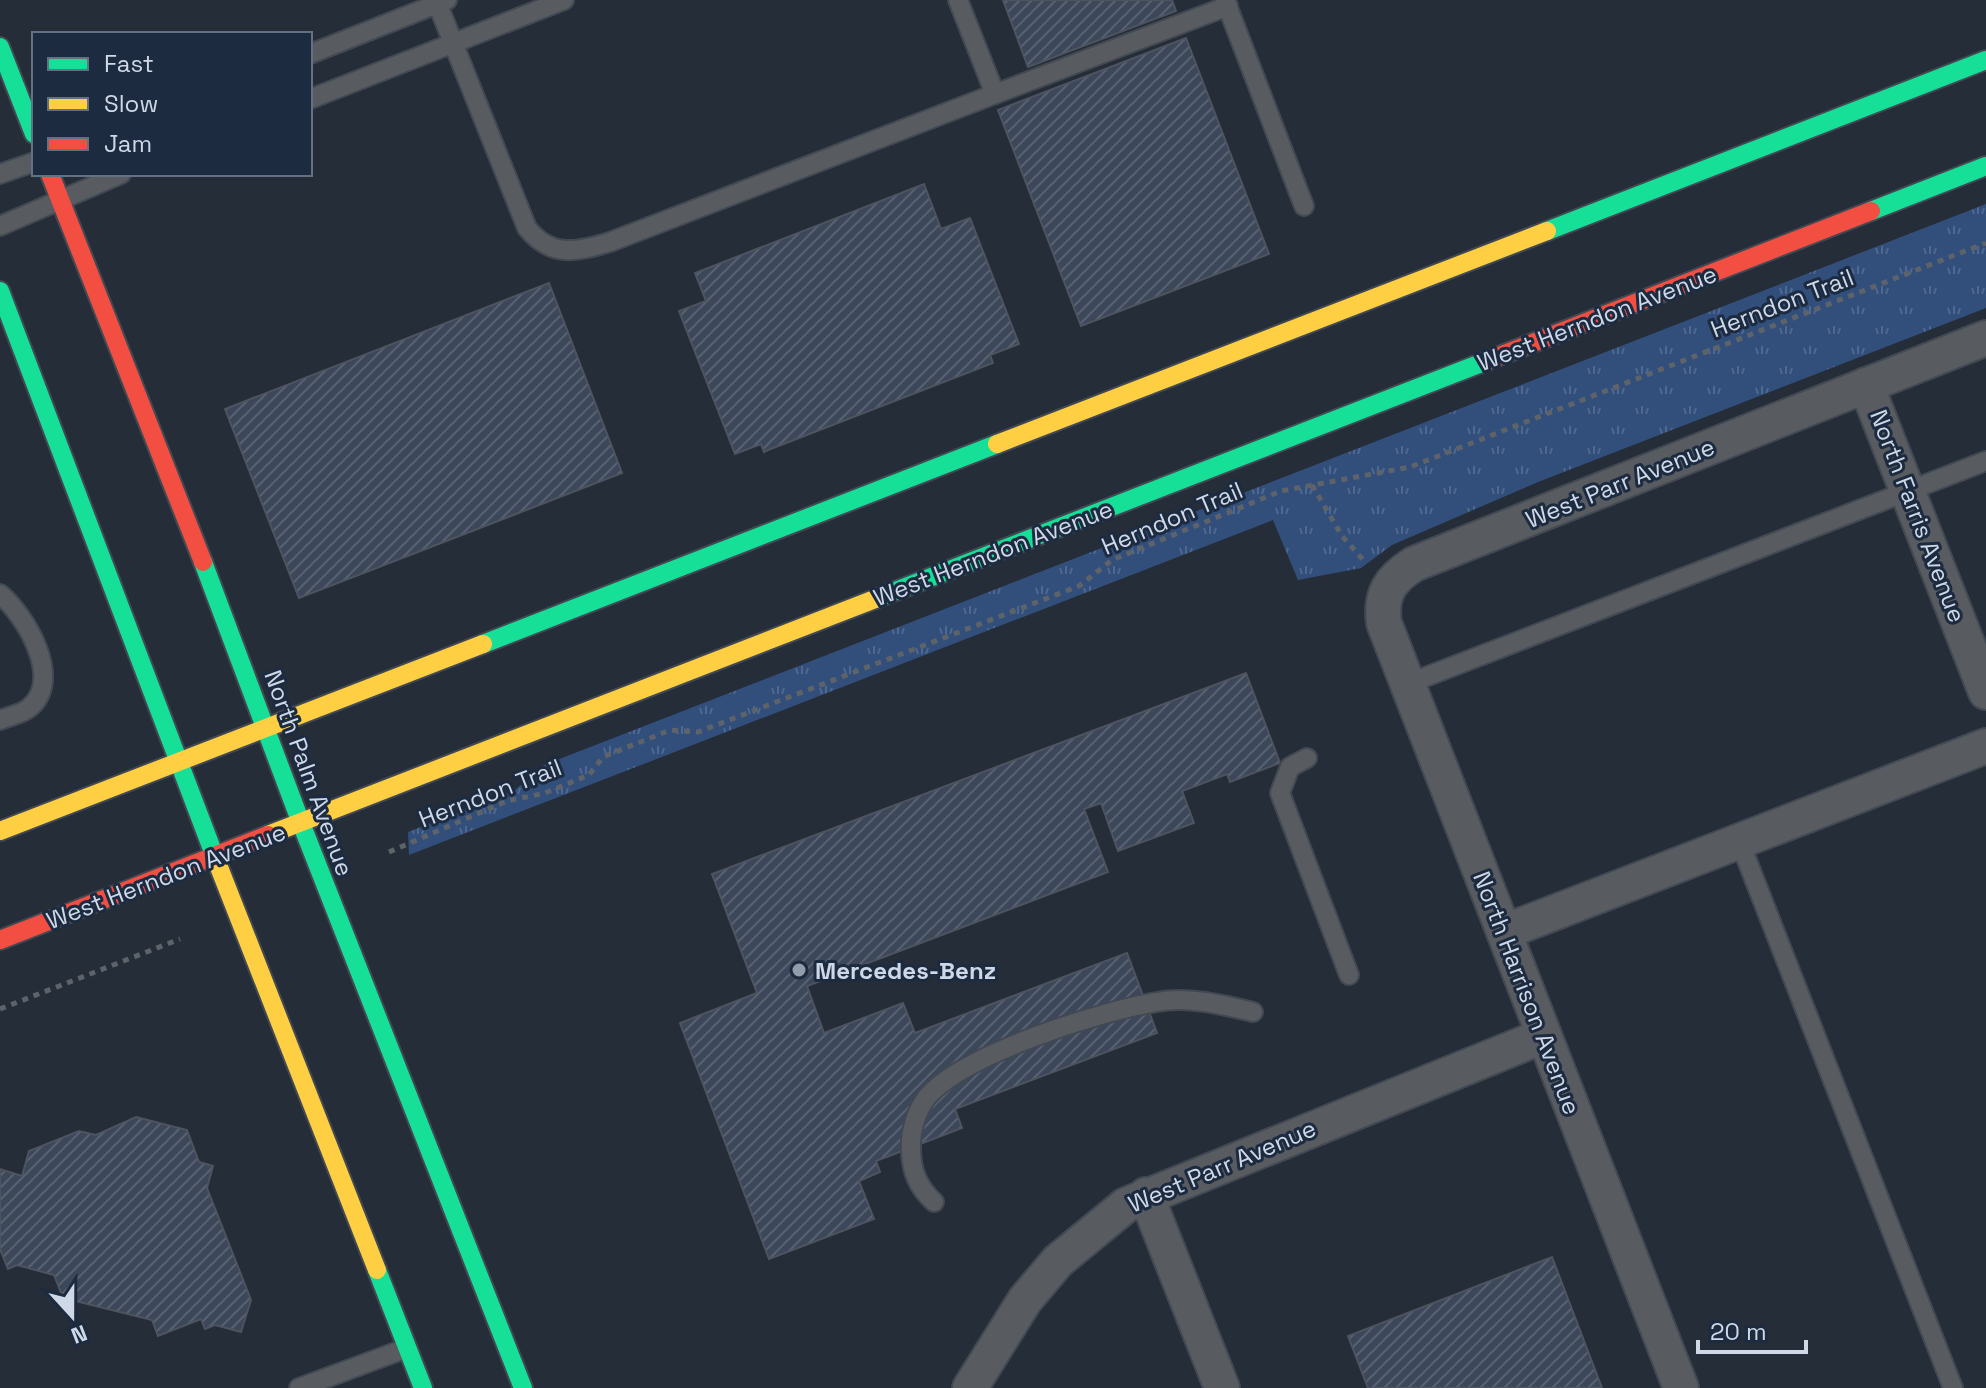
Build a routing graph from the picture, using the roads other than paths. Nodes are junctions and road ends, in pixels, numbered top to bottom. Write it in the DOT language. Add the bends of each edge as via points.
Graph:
graph roads {
  1 [pos="564,0"];
  2 [pos="958,0"];
  3 [pos="440,1"];
  4 [pos="1226,3"];
  5 [pos="451,43"];
  6 [pos="0,47"];
  7 [pos="312,53"];
  8 [pos="1986,60"];
  9 [pos="995,94"];
  10 [pos="312,98"];
  11 [pos="32,129"];
  12 [pos="32,163"];
  13 [pos="1986,166"];
  14 [pos="0,174"];
  15 [pos="51,176"];
  16 [pos="116,176"];
  17 [pos="60,201"];
  18 [pos="1304,206"];
  19 [pos="0,226"];
  20 [pos="0,291"];
  21 [pos="1986,338"];
  22 [pos="1866,385"];
  23 [pos="1986,461"];
  24 [pos="1908,491"];
  25 [pos="0,594"];
  26 [pos="1384,595"];
  27 [pos="1407,684"];
  28 [pos="1986,692"];
  29 [pos="0,720"];
  30 [pos="267,728"];
  31 [pos="1986,746"];
  32 [pos="1307,758"];
  33 [pos="180,762"];
  34 [pos="301,823"];
  35 [pos="0,831"];
  36 [pos="1739,840"];
  37 [pos="215,857"];
  38 [pos="1504,932"];
  39 [pos="0,940"];
  40 [pos="1349,975"];
  41 [pos="1253,1012"];
  42 [pos="1543,1036"];
  43 [pos="1146,1195"];
  44 [pos="934,1202"];
  45 [pos="407,1348"];
  46 [pos="430,1383"];
  47 [pos="299,1388"];
  48 [pos="523,1388"];
  49 [pos="970,1388"];
  50 [pos="1222,1388"];
  51 [pos="1681,1388"];
  52 [pos="1953,1388"];
  1 -- 5 [label="lane"];
  2 -- 9 [label="lane"];
  3 -- 5 [label="lane"];
  3 -- 7 [label="lane"];
  4 -- 9 [label="lane"];
  4 -- 18 [label="lane"];
  5 -- 9 [label="lane" via="527,228 551,249 568,252 610,242"];
  5 -- 10 [label="lane"];
  6 -- 11 [label="main road"];
  8 -- 30 [label="main road"];
  12 -- 14 [label="lane"];
  13 -- 34 [label="main road, West Herndon Avenue"];
  15 -- 17 [label="main road, North Palm Avenue"];
  16 -- 17 [label="lane"];
  17 -- 19 [label="lane"];
  17 -- 30 [label="main road, North Palm Avenue"];
  20 -- 33 [label="main road"];
  21 -- 22 [label="street"];
  22 -- 24 [label="street, North Farris Avenue"];
  22 -- 26 [label="street, West Parr Avenue" via="1414,564 1395,577"];
  23 -- 24 [label="lane"];
  24 -- 27 [label="lane"];
  24 -- 28 [label="street, North Farris Avenue"];
  25 -- 29 [label="lane" via="26,625 45,675 42,691 28,709"];
  26 -- 27 [label="street, North Harrison Avenue" via="1384,623"];
  27 -- 38 [label="street, North Harrison Avenue"];
  30 -- 33 [label="main road"];
  30 -- 34 [label="main road, North Palm Avenue"];
  31 -- 36 [label="street"];
  32 -- 40 [label="lane" via="1290,767 1280,793"];
  33 -- 35 [label="main road"];
  33 -- 37 [label="main road"];
  34 -- 37 [label="main road, West Herndon Avenue"];
  34 -- 48 [label="main road, North Palm Avenue"];
  36 -- 38 [label="street"];
  36 -- 52 [label="lane"];
  37 -- 39 [label="main road, West Herndon Avenue"];
  37 -- 45 [label="main road"];
  38 -- 42 [label="street, North Harrison Avenue"];
  41 -- 44 [label="lane" via="1206,1002 1159,1001 1043,1035 968,1067 927,1098 910,1131 911,1165 922,1191"];
  42 -- 43 [label="street, West Parr Avenue"];
  42 -- 51 [label="street, North Harrison Avenue"];
  43 -- 49 [label="street, West Parr Avenue" via="1058,1261 1025,1300"];
  43 -- 50 [label="street"];
  45 -- 46 [label="main road"];
  45 -- 47 [label="lane"];
}
